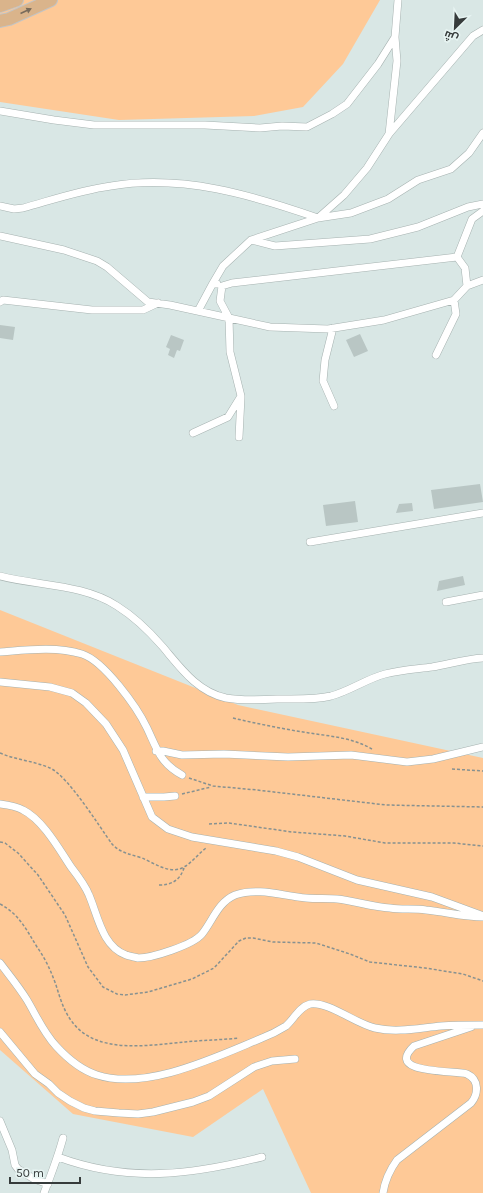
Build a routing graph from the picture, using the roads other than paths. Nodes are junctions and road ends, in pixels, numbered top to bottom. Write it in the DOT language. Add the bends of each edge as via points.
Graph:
graph roads {
  1 [pos="17,0"];
  2 [pos="51,0"];
  3 [pos="398,0"];
  4 [pos="0,6"];
  5 [pos="0,21"];
  6 [pos="483,30"];
  7 [pos="395,37"];
  8 [pos="0,111"];
  9 [pos="483,133"];
  10 [pos="390,134"];
  11 [pos="483,204"];
  12 [pos="0,206"];
  13 [pos="483,211"];
  14 [pos="318,218"];
  15 [pos="0,236"];
  16 [pos="251,240"];
  17 [pos="457,257"];
  18 [pos="483,280"];
  19 [pos="213,283"];
  20 [pos="222,286"];
  21 [pos="467,286"];
  22 [pos="454,300"];
  23 [pos="0,302"];
  24 [pos="158,303"];
  25 [pos="198,311"];
  26 [pos="229,318"];
  27 [pos="333,328"];
  28 [pos="436,355"];
  29 [pos="241,396"];
  30 [pos="334,406"];
  31 [pos="193,433"];
  32 [pos="239,437"];
  33 [pos="483,513"];
  34 [pos="310,542"];
  35 [pos="0,576"];
  36 [pos="483,595"];
  37 [pos="446,602"];
  38 [pos="0,652"];
  39 [pos="483,658"];
  40 [pos="0,682"];
  41 [pos="483,747"];
  42 [pos="156,751"];
  43 [pos="182,775"];
  44 [pos="175,796"];
  45 [pos="143,797"];
  46 [pos="0,804"];
  47 [pos="483,916"];
  48 [pos="0,963"];
  49 [pos="479,1025"];
  50 [pos="0,1032"];
  51 [pos="295,1058"];
  52 [pos="0,1121"];
  53 [pos="64,1138"];
  54 [pos="58,1157"];
  55 [pos="262,1157"];
  56 [pos="48,1184"];
  57 [pos="44,1193"];
  58 [pos="383,1193"];
  1 -- 4 [label="main road"];
  5 -- 2 [label="main road, one-way"];
  3 -- 7 [label="street"];
  6 -- 10 [label="street" via="473,36"];
  7 -- 8 [label="street" via="378,64 346,104 307,127 94,125"];
  7 -- 10 [label="street" via="397,61"];
  9 -- 14 [label="street" via="469,153 451,169 418,180 388,199 351,213"];
  10 -- 14 [label="street" via="367,168 344,195"];
  11 -- 16 [label="street" via="468,206 418,226 370,239 275,246"];
  12 -- 14 [label="street" via="23,208 85,191 130,183 180,183 230,192"];
  13 -- 17 [label="street" via="472,219"];
  14 -- 16 [label="street"];
  15 -- 24 [label="street" via="64,250 97,261 148,302"];
  16 -- 19 [label="street" via="223,266"];
  17 -- 20 [label="street"];
  17 -- 21 [label="street" via="465,268"];
  18 -- 21 [label="street"];
  19 -- 20 [label="street"];
  19 -- 25 [label="street"];
  20 -- 26 [label="street" via="220,301"];
  21 -- 22 [label="street"];
  22 -- 27 [label="street" via="384,320"];
  22 -- 28 [label="street" via="456,314"];
  23 -- 24 [label="street" via="3,300 92,310 144,310"];
  24 -- 25 [label="street"];
  25 -- 26 [label="street"];
  26 -- 27 [label="street" via="270,327"];
  26 -- 29 [label="street" via="230,352"];
  27 -- 30 [label="street" via="323,381"];
  29 -- 31 [label="street" via="228,417"];
  29 -- 32 [label="street"];
  33 -- 34 [label="street"];
  35 -- 39 [label="street" via="63,587 116,605 161,645 187,676 207,691 227,698 322,698 385,674"];
  36 -- 37 [label="street"];
  38 -- 42 [label="street" via="59,650 91,658 131,700 146,726"];
  40 -- 45 [label="street" via="50,687 80,698 116,739"];
  41 -- 42 [label="street" via="416,762 351,755 182,755"];
  42 -- 43 [label="street" via="168,766"];
  44 -- 45 [label="street"];
  45 -- 47 [label="street" via="152,817 168,829 192,837 298,857 357,880 432,897"];
  46 -- 47 [label="street" via="23,810 41,826 83,884 107,940 118,951 132,957 154,955 189,943 202,933 223,904 235,896 258,892 335,899 392,909 424,909 457,915"];
  48 -- 49 [label="street" via="56,1046 78,1066 110,1078 130,1080 194,1066 273,1034 287,1024 299,1010 312,1004 326,1006 352,1020 375,1028 400,1030"];
  49 -- 58 [label="street" via="414,1046 409,1051 407,1057 412,1066 468,1074 473,1078 477,1091 471,1103 397,1160 386,1179"];
  50 -- 51 [label="street" via="34,1074 58,1093 84,1108 119,1113 153,1112 193,1102 209,1096 254,1067 272,1061"];
  52 -- 56 [label="street" via="18,1169"];
  53 -- 54 [label="street"];
  54 -- 55 [label="street" via="98,1169 139,1174 215,1168"];
  54 -- 56 [label="street"];
  56 -- 57 [label="street"];
}
